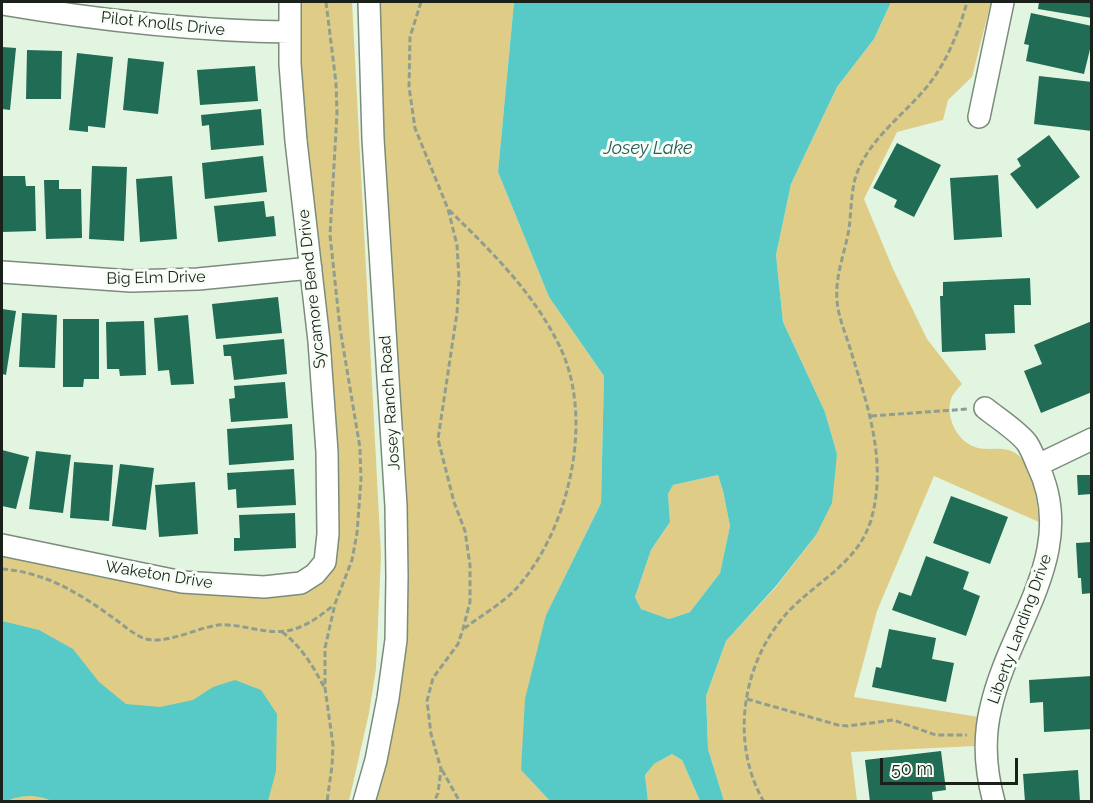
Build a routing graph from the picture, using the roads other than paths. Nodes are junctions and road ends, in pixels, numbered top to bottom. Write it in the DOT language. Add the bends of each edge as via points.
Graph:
graph roads {
  1 [pos="290,2"];
  2 [pos="369,2"];
  3 [pos="1003,2"];
  4 [pos="2,4"];
  5 [pos="290,32"];
  6 [pos="979,117"];
  7 [pos="311,268"];
  8 [pos="2,272"];
  9 [pos="985,408"];
  10 [pos="1092,439"];
  11 [pos="1038,465"];
  12 [pos="2,545"];
  13 [pos="315,573"];
  14 [pos="364,801"];
  15 [pos="994,801"];
  1 -- 5 [label="street, Sycamore Bend Drive"];
  2 -- 14 [label="street, Josey Ranch Road" via="397,578 396,640 388,698"];
  3 -- 6 [label="street"];
  4 -- 5 [label="street, Pilot Knolls Drive" via="189,28"];
  5 -- 7 [label="street, Sycamore Bend Drive" via="296,141"];
  7 -- 8 [label="street, Big Elm Drive" via="130,281"];
  7 -- 13 [label="street, Sycamore Bend Drive" via="327,452 328,522 325,562"];
  9 -- 11 [label="street, Liberty Landing Drive" via="1026,442"];
  10 -- 11 [label="street"];
  11 -- 15 [label="street, Liberty Landing Drive" via="1047,483 1053,517 1051,538 1040,578 996,686 986,733 986,765"];
  12 -- 13 [label="street, Waketon Drive" via="182,582 264,587 301,583"];
}
